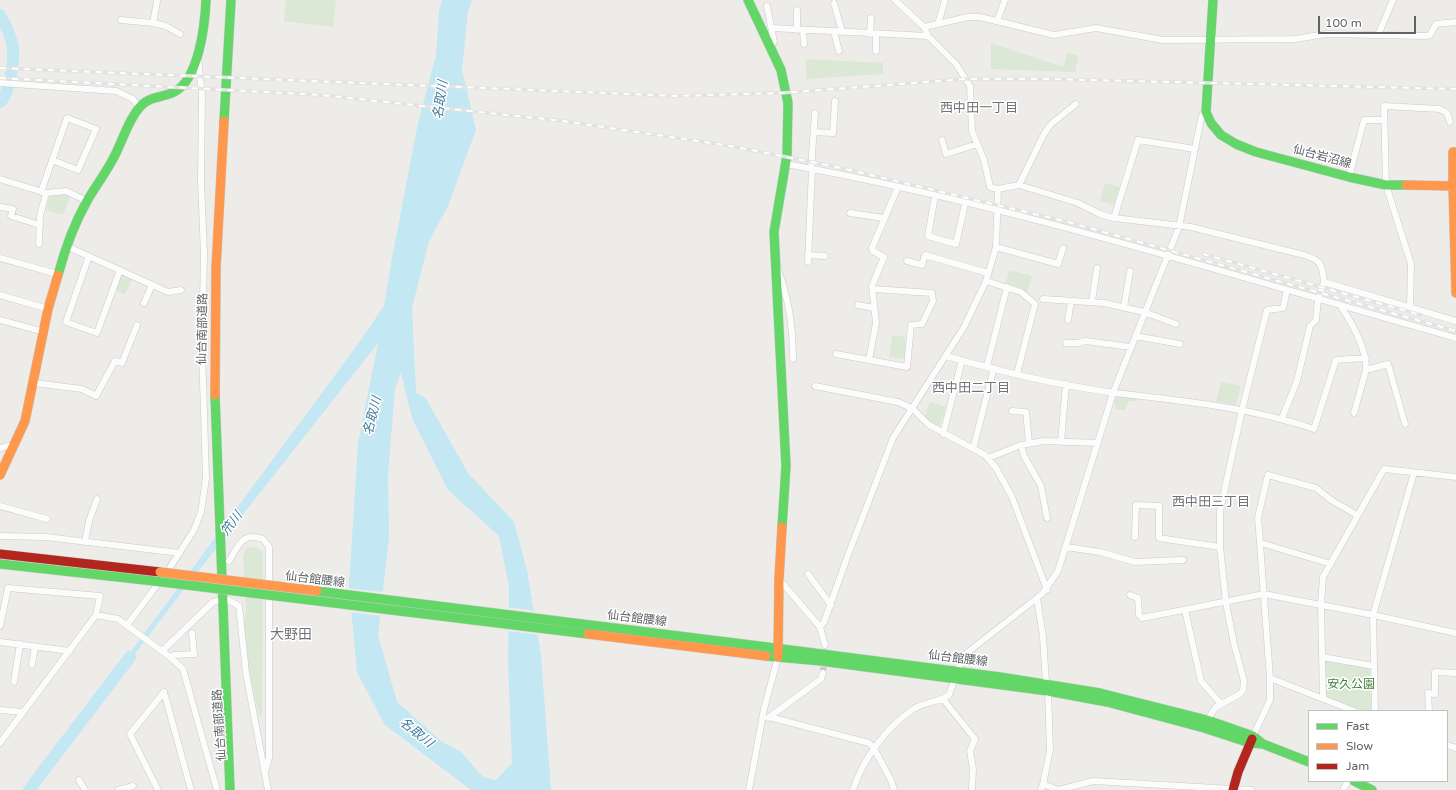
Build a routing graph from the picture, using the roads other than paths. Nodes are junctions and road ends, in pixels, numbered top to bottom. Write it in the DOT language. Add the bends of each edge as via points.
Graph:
graph roads {
  1 [pos="157,0"];
  2 [pos="206,0"];
  3 [pos="231,0"];
  4 [pos="748,0"];
  5 [pos="896,0"];
  6 [pos="945,0"];
  7 [pos="1005,0"];
  8 [pos="1213,0"];
  9 [pos="1393,0"];
  10 [pos="834,3"];
  11 [pos="767,6"];
  12 [pos="797,10"];
  13 [pos="871,18"];
  14 [pos="121,20"];
  15 [pos="997,21"];
  16 [pos="1456,22"];
  17 [pos="153,23"];
  18 [pos="938,24"];
  19 [pos="924,27"];
  20 [pos="772,28"];
  21 [pos="800,30"];
  22 [pos="834,32"];
  23 [pos="842,32"];
  24 [pos="180,34"];
  25 [pos="873,34"];
  26 [pos="1378,35"];
  27 [pos="928,36"];
  28 [pos="1210,39"];
  29 [pos="774,42"];
  30 [pos="804,44"];
  31 [pos="839,51"];
  32 [pos="876,51"];
  33 [pos="198,55"];
  34 [pos="0,84"];
  35 [pos="835,101"];
  36 [pos="1076,104"];
  37 [pos="138,107"];
  38 [pos="1206,112"];
  39 [pos="815,113"];
  40 [pos="1384,120"];
  41 [pos="1450,122"];
  42 [pos="814,132"];
  43 [pos="942,140"];
  44 [pos="977,144"];
  45 [pos="1195,149"];
  46 [pos="1456,152"];
  47 [pos="52,160"];
  48 [pos="786,164"];
  49 [pos="811,169"];
  50 [pos="1349,177"];
  51 [pos="0,179"];
  52 [pos="1019,185"];
  53 [pos="1386,185"];
  54 [pos="1453,186"];
  55 [pos="898,187"];
  56 [pos="998,188"];
  57 [pos="43,192"];
  58 [pos="935,196"];
  59 [pos="87,201"];
  60 [pos="965,204"];
  61 [pos="0,207"];
  62 [pos="998,211"];
  63 [pos="850,213"];
  64 [pos="884,218"];
  65 [pos="1114,218"];
  66 [pos="40,225"];
  67 [pos="1179,227"];
  68 [pos="39,244"];
  69 [pos="66,246"];
  70 [pos="996,247"];
  71 [pos="1063,248"];
  72 [pos="1456,248"];
  73 [pos="1167,255"];
  74 [pos="89,256"];
  75 [pos="825,256"];
  76 [pos="0,258"];
  77 [pos="907,261"];
  78 [pos="776,266"];
  79 [pos="1097,268"];
  80 [pos="120,270"];
  81 [pos="1130,271"];
  82 [pos="988,273"];
  83 [pos="57,274"];
  84 [pos="986,281"];
  85 [pos="1324,282"];
  86 [pos="152,285"];
  87 [pos="1007,287"];
  88 [pos="873,289"];
  89 [pos="181,290"];
  90 [pos="1287,290"];
  91 [pos="1456,293"];
  92 [pos="0,295"];
  93 [pos="1043,299"];
  94 [pos="1318,299"];
  95 [pos="1071,301"];
  96 [pos="1092,301"];
  97 [pos="144,303"];
  98 [pos="858,305"];
  99 [pos="1340,305"];
  100 [pos="1124,307"];
  101 [pos="1410,307"];
  102 [pos="874,308"];
  103 [pos="48,309"];
  104 [pos="1144,312"];
  105 [pos="0,320"];
  106 [pos="1068,320"];
  107 [pos="1456,321"];
  108 [pos="1176,324"];
  109 [pos="136,325"];
  110 [pos="44,332"];
  111 [pos="1134,336"];
  112 [pos="1456,338"];
  113 [pos="1066,343"];
  114 [pos="1180,344"];
  115 [pos="1131,347"];
  116 [pos="836,354"];
  117 [pos="946,356"];
  118 [pos="1366,358"];
  119 [pos="793,359"];
  120 [pos="869,360"];
  121 [pos="962,360"];
  122 [pos="987,366"];
  123 [pos="994,368"];
  124 [pos="1366,370"];
  125 [pos="1017,374"];
  126 [pos="34,383"];
  127 [pos="1066,384"];
  128 [pos="815,386"];
  129 [pos="1113,392"];
  130 [pos="913,409"];
  131 [pos="1242,410"];
  132 [pos="1012,411"];
  133 [pos="1354,412"];
  134 [pos="1282,418"];
  135 [pos="1405,424"];
  136 [pos="943,434"];
  137 [pos="1061,442"];
  138 [pos="1029,443"];
  139 [pos="1098,443"];
  140 [pos="16,444"];
  141 [pos="1021,445"];
  142 [pos="0,448"];
  143 [pos="973,449"];
  144 [pos="988,458"];
  145 [pos="1414,473"];
  146 [pos="0,474"];
  147 [pos="1456,477"];
  148 [pos="97,499"];
  149 [pos="0,506"];
  150 [pos="1357,515"];
  151 [pos="1046,518"];
  152 [pos="47,519"];
  153 [pos="0,536"];
  154 [pos="1135,537"];
  155 [pos="84,542"];
  156 [pos="1261,543"];
  157 [pos="1066,547"];
  158 [pos="1220,547"];
  159 [pos="180,553"];
  160 [pos="0,554"];
  161 [pos="1183,560"];
  162 [pos="225,563"];
  163 [pos="0,564"];
  164 [pos="1330,564"];
  165 [pos="808,574"];
  166 [pos="779,579"];
  167 [pos="1047,590"];
  168 [pos="1264,594"];
  169 [pos="1130,595"];
  170 [pos="1037,598"];
  171 [pos="228,600"];
  172 [pos="217,601"];
  173 [pos="1226,603"];
  174 [pos="830,604"];
  175 [pos="1320,605"];
  176 [pos="1185,610"];
  177 [pos="96,615"];
  178 [pos="1373,615"];
  179 [pos="0,626"];
  180 [pos="128,626"];
  181 [pos="820,627"];
  182 [pos="192,633"];
  183 [pos="1456,633"];
  184 [pos="0,642"];
  185 [pos="20,644"];
  186 [pos="825,645"];
  187 [pos="35,646"];
  188 [pos="160,649"];
  189 [pos="70,650"];
  190 [pos="766,652"];
  191 [pos="778,653"];
  192 [pos="170,657"];
  193 [pos="1322,657"];
  194 [pos="226,659"];
  195 [pos="32,665"];
  196 [pos="1374,666"];
  197 [pos="823,673"];
  198 [pos="1456,673"];
  199 [pos="956,675"];
  200 [pos="1270,678"];
  201 [pos="14,682"];
  202 [pos="1047,687"];
  203 [pos="943,699"];
  204 [pos="1323,699"];
  205 [pos="1221,704"];
  206 [pos="0,710"];
  207 [pos="1351,710"];
  208 [pos="1375,710"];
  209 [pos="1428,710"];
  210 [pos="23,712"];
  211 [pos="769,717"];
  212 [pos="1207,720"];
  213 [pos="761,724"];
  214 [pos="1252,740"];
  215 [pos="0,743"];
  216 [pos="873,747"];
  217 [pos="1308,762"];
  218 [pos="265,772"];
  219 [pos="79,780"];
  220 [pos="1356,782"];
  221 [pos="133,786"];
  222 [pos="1042,787"];
  223 [pos="1234,789"];
  224 [pos="85,790"];
  225 [pos="118,790"];
  226 [pos="158,790"];
  227 [pos="191,790"];
  228 [pos="217,790"];
  229 [pos="230,790"];
  230 [pos="236,790"];
  231 [pos="268,790"];
  232 [pos="749,790"];
  233 [pos="853,790"];
  234 [pos="894,790"];
  235 [pos="972,790"];
  236 [pos="1058,790"];
  237 [pos="1251,790"];
  238 [pos="1372,790"];
  1 -- 17 [label="street"];
  2 -- 33 [label="main road" via="205,22"];
  3 -- 162 [label="main road, 仙台南部道路" via="216,268 215,398 218,494"];
  4 -- 48 [label="main road" via="785,82 788,114"];
  5 -- 19 [label="street"];
  6 -- 18 [label="street"];
  7 -- 15 [label="street"];
  8 -- 28 [label="main road, 仙台岩沼線"];
  9 -- 26 [label="street"];
  10 -- 23 [label="street"];
  11 -- 20 [label="street"];
  12 -- 21 [label="street"];
  13 -- 25 [label="street"];
  14 -- 17 [label="street"];
  15 -- 18 [label="street" via="968,17"];
  15 -- 28 [label="street" via="1054,35 1096,28 1163,40"];
  16 -- 26 [label="street" via="1436,24 1427,36"];
  17 -- 24 [label="street" via="166,26"];
  18 -- 19 [label="street"];
  19 -- 27 [label="street"];
  20 -- 21 [label="street"];
  20 -- 29 [label="street"];
  21 -- 22 [label="street"];
  21 -- 30 [label="street"];
  22 -- 23 [label="street"];
  22 -- 31 [label="street"];
  23 -- 25 [label="street"];
  25 -- 27 [label="street"];
  25 -- 32 [label="street"];
  26 -- 28 [label="street" via="1326,34 1295,39"];
  27 -- 44 [label="street" via="956,64 970,86 970,120"];
  28 -- 38 [label="main road, 仙台岩沼線"];
  33 -- 37 [label="main road" via="182,86 168,95 151,98"];
  33 -- 159 [label="street" via="202,95 202,349 206,478 201,512"];
  34 -- 37 [label="street" via="116,91 133,99"];
  35 -- 42 [label="street" via="833,133"];
  36 -- 52 [label="street" via="1051,124"];
  37 -- 59 [label="main road" via="113,159"];
  38 -- 45 [label="street" via="1201,119"];
  38 -- 50 [label="main road, 仙台岩沼線" via="1215,130 1236,144 1256,152"];
  39 -- 42 [label="street"];
  40 -- 41 [label="street" via="1384,106 1440,109 1447,113"];
  40 -- 50 [label="street" via="1364,120"];
  40 -- 53 [label="street"];
  42 -- 49 [label="street"];
  43 -- 44 [label="street" via="946,154"];
  44 -- 56 [label="street" via="984,160 990,187"];
  45 -- 65 [label="street" via="1138,140"];
  45 -- 67 [label="street"];
  46 -- 54 [label="main road" via="1453,152"];
  47 -- 47 [label="street" via="67,118 96,129 78,170"];
  47 -- 57 [label="street"];
  48 -- 49 [label="street"];
  48 -- 78 [label="main road" via="775,214"];
  49 -- 55 [label="street"];
  49 -- 75 [label="street" via="808,259"];
  50 -- 53 [label="main road, 仙台岩沼線"];
  51 -- 57 [label="street"];
  52 -- 56 [label="street"];
  52 -- 65 [label="street" via="1078,203"];
  53 -- 54 [label="main road, 仙台岩沼線"];
  53 -- 101 [label="street" via="1411,264"];
  54 -- 72 [label="main road"];
  55 -- 58 [label="street"];
  55 -- 64 [label="street"];
  56 -- 62 [label="street"];
  57 -- 59 [label="street" via="66,191"];
  57 -- 66 [label="street"];
  58 -- 60 [label="street"];
  58 -- 60 [label="street" via="928,236 956,244"];
  59 -- 69 [label="main road"];
  60 -- 62 [label="street"];
  61 -- 66 [label="street" via="13,209 11,216"];
  62 -- 70 [label="street"];
  62 -- 73 [label="street"];
  63 -- 64 [label="street"];
  64 -- 88 [label="street" via="872,248 884,257"];
  65 -- 67 [label="street"];
  66 -- 68 [label="street"];
  67 -- 73 [label="street"];
  67 -- 85 [label="street" via="1191,227 1316,259 1323,266"];
  69 -- 74 [label="street"];
  69 -- 83 [label="main road"];
  70 -- 71 [label="street" via="1058,264"];
  70 -- 82 [label="street"];
  72 -- 91 [label="main road"];
  73 -- 90 [label="street"];
  73 -- 104 [label="street"];
  74 -- 80 [label="street"];
  74 -- 80 [label="street" via="66,322 97,333"];
  76 -- 83 [label="street"];
  77 -- 82 [label="street" via="922,265 924,255"];
  78 -- 119 [label="street" via="786,289 793,335"];
  78 -- 166 [label="main road" via="786,466"];
  79 -- 96 [label="street"];
  80 -- 86 [label="street"];
  81 -- 100 [label="street"];
  82 -- 84 [label="street"];
  83 -- 103 [label="main road"];
  84 -- 87 [label="street"];
  84 -- 117 [label="street" via="977,304"];
  85 -- 94 [label="street"];
  85 -- 101 [label="street"];
  86 -- 89 [label="street" via="168,292"];
  86 -- 97 [label="street"];
  87 -- 122 [label="street"];
  87 -- 125 [label="street" via="1021,292 1035,304"];
  88 -- 102 [label="street"];
  88 -- 120 [label="street" via="932,293 933,301 922,324 911,325 907,367"];
  90 -- 94 [label="street"];
  90 -- 131 [label="street" via="1283,308 1267,310"];
  92 -- 103 [label="street"];
  93 -- 95 [label="street"];
  94 -- 99 [label="street"];
  94 -- 134 [label="street" via="1316,320 1310,326 1297,381"];
  95 -- 96 [label="street"];
  95 -- 106 [label="street"];
  96 -- 100 [label="street"];
  98 -- 102 [label="street"];
  99 -- 112 [label="street"];
  99 -- 118 [label="street"];
  100 -- 104 [label="street"];
  101 -- 107 [label="street"];
  102 -- 120 [label="street" via="876,322"];
  103 -- 110 [label="main road"];
  104 -- 108 [label="street"];
  104 -- 111 [label="street"];
  105 -- 110 [label="street"];
  109 -- 126 [label="street" via="122,364 115,361 96,396 82,389"];
  110 -- 126 [label="main road"];
  111 -- 114 [label="street"];
  111 -- 115 [label="street"];
  113 -- 115 [label="street" via="1086,341"];
  115 -- 129 [label="street"];
  116 -- 120 [label="street"];
  117 -- 121 [label="street"];
  117 -- 130 [label="street"];
  118 -- 124 [label="street"];
  118 -- 134 [label="street" via="1336,360 1314,429"];
  121 -- 122 [label="street"];
  121 -- 136 [label="street"];
  122 -- 123 [label="street"];
  123 -- 125 [label="street"];
  123 -- 143 [label="street"];
  124 -- 133 [label="street"];
  124 -- 135 [label="street" via="1388,364"];
  125 -- 127 [label="street"];
  126 -- 140 [label="main road" via="25,421"];
  127 -- 129 [label="street"];
  127 -- 137 [label="street"];
  128 -- 130 [label="street" via="898,402"];
  129 -- 131 [label="street"];
  129 -- 139 [label="street"];
  130 -- 136 [label="street" via="929,425"];
  130 -- 174 [label="street" via="893,438"];
  131 -- 134 [label="street"];
  131 -- 158 [label="street" via="1220,511"];
  132 -- 138 [label="street" via="1026,412"];
  136 -- 143 [label="street"];
  137 -- 138 [label="street"];
  137 -- 139 [label="street"];
  138 -- 141 [label="street"];
  139 -- 157 [label="street"];
  140 -- 142 [label="street"];
  140 -- 146 [label="main road"];
  141 -- 144 [label="street"];
  141 -- 151 [label="street" via="1024,456 1041,486"];
  143 -- 144 [label="street"];
  144 -- 167 [label="street" via="1012,497"];
  145 -- 147 [label="street"];
  145 -- 150 [label="street" via="1384,469"];
  145 -- 178 [label="street"];
  148 -- 155 [label="street" via="92,504"];
  149 -- 152 [label="street"];
  150 -- 156 [label="street" via="1316,488 1268,474 1258,517"];
  150 -- 164 [label="street"];
  153 -- 155 [label="street" via="46,537"];
  154 -- 158 [label="street" via="1136,505 1159,506 1158,538"];
  155 -- 159 [label="street"];
  156 -- 164 [label="street"];
  156 -- 168 [label="street"];
  157 -- 161 [label="street" via="1100,552 1135,562"];
  157 -- 167 [label="street" via="1058,571"];
  158 -- 173 [label="street"];
  159 -- 180 [label="street"];
  160 -- 190 [label="main road, 仙台館腰線, bridge" via="160,572"];
  162 -- 194 [label="main road, 仙台南部道路"];
  162 -- 218 [label="street" via="247,537 256,536 263,539 269,547 269,758"];
  163 -- 190 [label="main road, 仙台館腰線, bridge"];
  164 -- 175 [label="street" via="1323,577"];
  165 -- 174 [label="street"];
  166 -- 181 [label="street"];
  166 -- 191 [label="main road"];
  167 -- 170 [label="street"];
  168 -- 173 [label="street"];
  168 -- 175 [label="street"];
  168 -- 200 [label="street"];
  169 -- 176 [label="street" via="1138,598 1139,615 1142,618"];
  170 -- 199 [label="street" via="963,656"];
  170 -- 202 [label="street"];
  171 -- 218 [label="street" via="241,610 246,673"];
  172 -- 188 [label="street"];
  173 -- 176 [label="street"];
  173 -- 205 [label="street" via="1244,681 1240,694"];
  174 -- 181 [label="street"];
  175 -- 178 [label="street"];
  175 -- 193 [label="street"];
  176 -- 205 [label="street" via="1201,681"];
  177 -- 179 [label="street" via="100,596 8,588"];
  177 -- 180 [label="street" via="118,619"];
  177 -- 189 [label="street"];
  178 -- 183 [label="street"];
  178 -- 196 [label="street"];
  180 -- 188 [label="street"];
  181 -- 186 [label="street"];
  182 -- 192 [label="street" via="194,654"];
  184 -- 185 [label="street"];
  185 -- 187 [label="street"];
  185 -- 201 [label="street"];
  187 -- 189 [label="street"];
  187 -- 195 [label="street"];
  188 -- 192 [label="street"];
  189 -- 210 [label="street"];
  190 -- 191 [label="main road, 仙台館腰線"];
  191 -- 199 [label="main road, 仙台館腰線" via="872,659"];
  191 -- 213 [label="street"];
  192 -- 228 [label="street" via="185,674"];
  193 -- 196 [label="street"];
  193 -- 204 [label="street"];
  194 -- 229 [label="main road, 仙台南部道路"];
  194 -- 230 [label="main road, 仙台南部道路"];
  196 -- 208 [label="street"];
  197 -- 211 [label="street" via="821,679"];
  198 -- 209 [label="street" via="1434,672 1434,694 1428,693"];
  199 -- 202 [label="main road, 仙台館腰線"];
  199 -- 203 [label="street" via="949,695"];
  200 -- 204 [label="street"];
  200 -- 214 [label="street" via="1270,700"];
  202 -- 212 [label="main road, 仙台館腰線" via="1126,699"];
  202 -- 214 [label="main road, 仙台館腰線"];
  202 -- 222 [label="street" via="1050,750"];
  203 -- 216 [label="street" via="913,709"];
  203 -- 235 [label="street" via="975,739 970,751 973,769"];
  204 -- 207 [label="street"];
  205 -- 212 [label="street"];
  206 -- 210 [label="street"];
  210 -- 215 [label="street"];
  211 -- 213 [label="street"];
  211 -- 216 [label="street" via="869,743"];
  212 -- 214 [label="main road, 仙台館腰線"];
  213 -- 232 [label="street"];
  214 -- 217 [label="main road, 仙台館腰線"];
  214 -- 223 [label="main road"];
  216 -- 233 [label="street"];
  216 -- 234 [label="street"];
  218 -- 231 [label="street"];
  219 -- 224 [label="street"];
  220 -- 238 [label="main road"];
  221 -- 225 [label="street"];
  222 -- 236 [label="street"];
  223 -- 236 [label="street" via="1093,781"];
  223 -- 237 [label="street"];
  226 -- 227 [label="street" via="130,734 164,692"];
}
